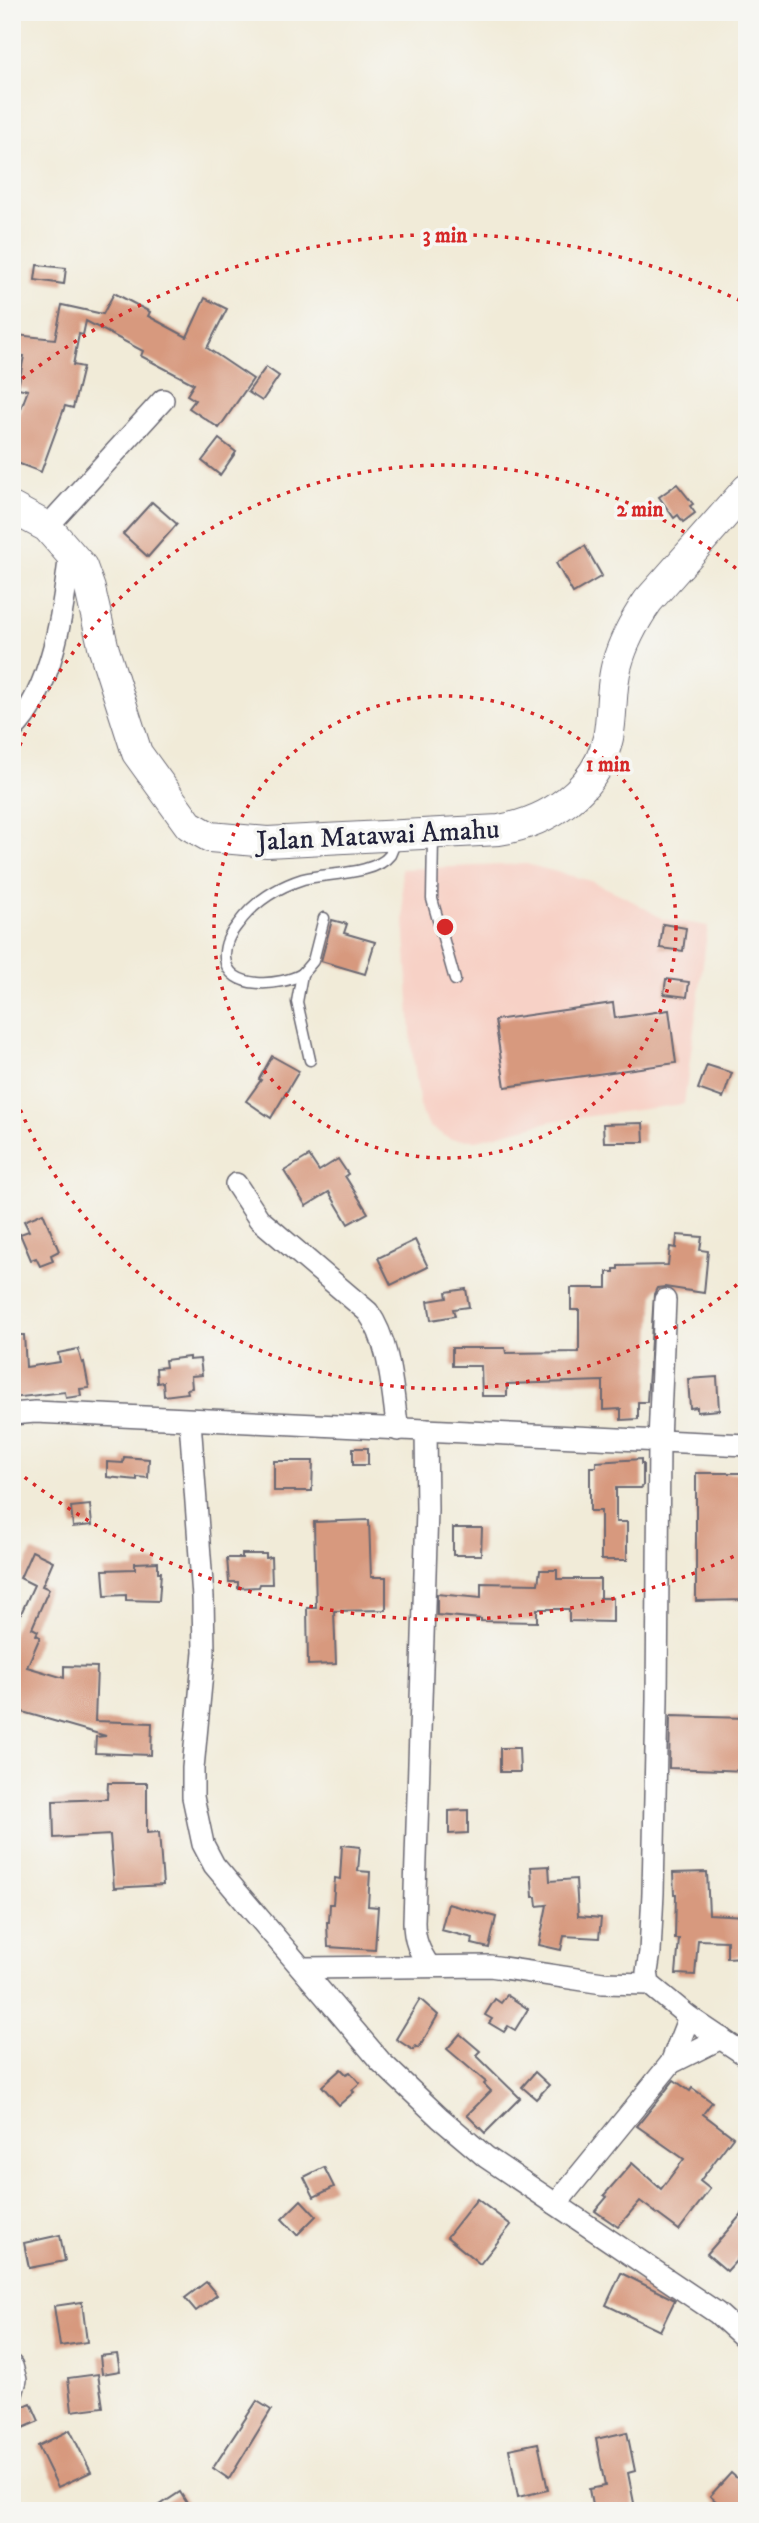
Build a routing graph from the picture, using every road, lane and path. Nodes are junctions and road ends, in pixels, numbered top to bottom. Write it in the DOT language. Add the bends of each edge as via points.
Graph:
graph roads {
  1 [pos="163,400"];
  2 [pos="747,489"];
  3 [pos="12,508"];
  4 [pos="47,527"];
  5 [pos="70,552"];
  6 [pos="12,730"];
  7 [pos="399,834"];
  8 [pos="433,834"];
  9 [pos="324,918"];
  10 [pos="302,974"];
  11 [pos="455,980"];
  12 [pos="286,981"];
  13 [pos="297,1002"];
  14 [pos="310,1060"];
  15 [pos="236,1184"];
  16 [pos="665,1300"];
  17 [pos="12,1414"];
  18 [pos="190,1421"];
  19 [pos="398,1430"];
  20 [pos="426,1430"];
  21 [pos="659,1440"];
  22 [pos="747,1446"];
  23 [pos="429,1966"];
  24 [pos="303,1968"];
  25 [pos="649,1984"];
  26 [pos="689,2017"];
  27 [pos="721,2038"];
  28 [pos="747,2056"];
  29 [pos="671,2063"];
  30 [pos="556,2204"];
  31 [pos="747,2340"];
  32 [pos="12,2366"];
  33 [pos="12,2394"];
  1 -- 4 [label="street"];
  2 -- 8 [label="main road, Jalan Matawai Amahu" via="636,619 617,662 608,738 575,795 560,808 522,826"];
  3 -- 4 [label="main road, Jalan Matawai Amahu"];
  4 -- 5 [label="main road, Jalan Matawai Amahu"];
  5 -- 6 [label="street" via="57,639 34,698"];
  5 -- 7 [label="main road, Jalan Matawai Amahu" via="90,589 137,754 189,825 210,837 267,842"];
  7 -- 8 [label="main road, Jalan Matawai Amahu"];
  7 -- 12 [label="lane" via="389,856 376,864 285,886 247,912 227,941 226,965 240,979"];
  8 -- 11 [label="lane" via="432,899"];
  9 -- 10 [label="lane" via="313,961"];
  10 -- 12 [label="lane"];
  10 -- 13 [label="lane"];
  12 -- 13 [label="lane"];
  13 -- 14 [label="lane"];
  15 -- 19 [label="street" via="259,1219 376,1322 386,1353"];
  16 -- 21 [label="street"];
  17 -- 18 [label="street"];
  18 -- 19 [label="street"];
  18 -- 24 [label="street" via="203,1597 204,1652 193,1768 198,1824 214,1865"];
  19 -- 20 [label="street"];
  20 -- 21 [label="street"];
  20 -- 23 [label="street" via="414,1937"];
  21 -- 22 [label="street"];
  21 -- 25 [label="street"];
  23 -- 24 [label="street"];
  23 -- 25 [label="street" via="490,1966 603,1983"];
  24 -- 30 [label="street" via="381,2062 440,2119"];
  25 -- 26 [label="street"];
  26 -- 27 [label="street"];
  26 -- 29 [label="street"];
  27 -- 28 [label="street"];
  27 -- 29 [label="street"];
  29 -- 30 [label="street"];
  30 -- 31 [label="street" via="717,2313"];
  32 -- 33 [label="street" via="16,2380"];
}
